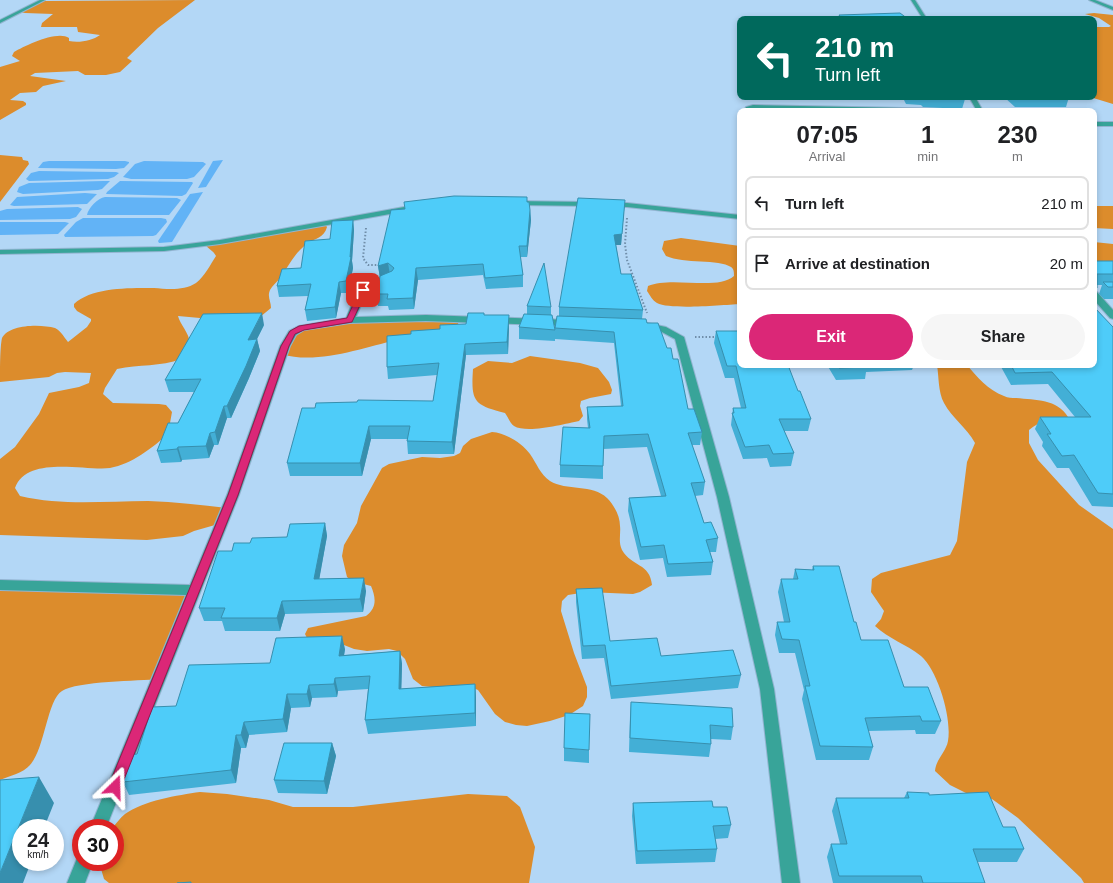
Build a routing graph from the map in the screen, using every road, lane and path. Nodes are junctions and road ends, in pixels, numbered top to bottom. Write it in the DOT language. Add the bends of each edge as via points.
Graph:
graph roads {
  1 [pos="43,0"];
  2 [pos="913,0"];
  3 [pos="1091,0"];
  4 [pos="1113,9"];
  5 [pos="923,16"];
  6 [pos="0,22"];
  7 [pos="748,108"];
  8 [pos="803,108"];
  9 [pos="1097,124"];
  10 [pos="1113,124"];
  11 [pos="508,203"];
  12 [pos="627,205"];
  13 [pos="409,208"];
  14 [pos="368,214"];
  15 [pos="737,217"];
  16 [pos="0,252"];
  17 [pos="390,279"];
  18 [pos="1097,292"];
  19 [pos="1113,316"];
  20 [pos="350,320"];
  21 [pos="582,324"];
  22 [pos="637,326"];
  23 [pos="652,326"];
  24 [pos="679,337"];
  25 [pos="720,337"];
  26 [pos="0,585"];
  27 [pos="194,590"];
  28 [pos="102,819"];
  29 [pos="81,871"];
  30 [pos="76,883"];
  31 [pos="791,883"];
  1 -- 6 [label="street"];
  2 -- 5 [label="street"];
  3 -- 4 [label="street"];
  7 -- 8 [label="street"];
  9 -- 10 [label="street"];
  11 -- 12 [label="street"];
  12 -- 15 [label="street"];
  12 -- 23 [label="path" via="627,260"];
  13 -- 14 [label="street"];
  14 -- 16 [label="street" via="220,242 170,248"];
  14 -- 17 [label="path" via="364,258 368,265 390,265"];
  17 -- 20 [label="street" via="363,290"];
  18 -- 19 [label="street"];
  20 -- 21 [label="street" via="426,318"];
  20 -- 27 [label="street" via="302,328 292,333 285,346 233,495"];
  22 -- 23 [label="street"];
  23 -- 24 [label="street"];
  24 -- 25 [label="path"];
  24 -- 31 [label="street" via="723,497 767,690"];
  26 -- 27 [label="street"];
  27 -- 28 [label="street"];
  29 -- 30 [label="street"];
}
